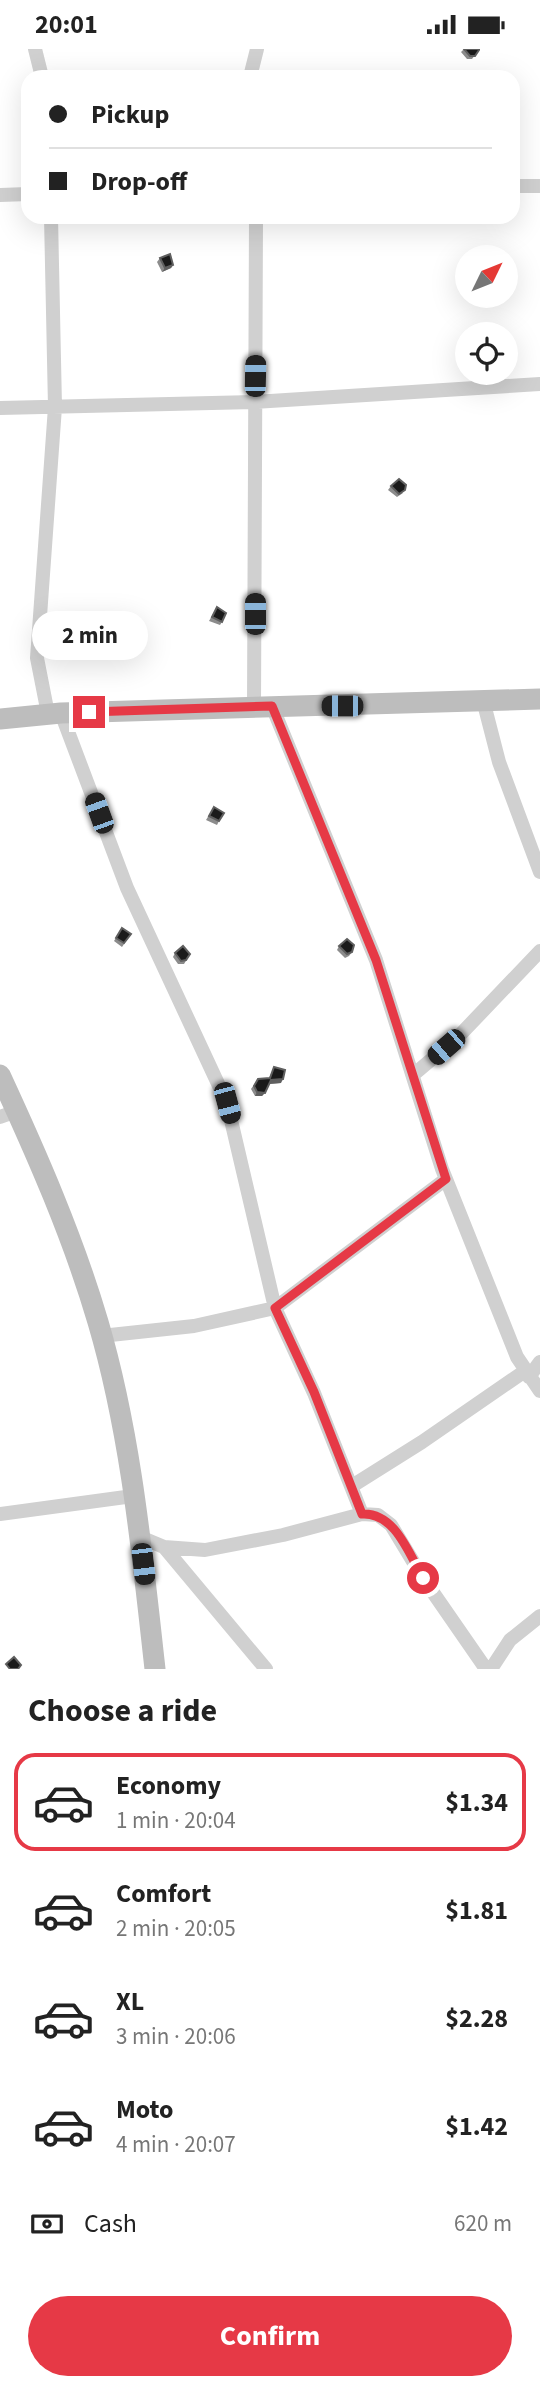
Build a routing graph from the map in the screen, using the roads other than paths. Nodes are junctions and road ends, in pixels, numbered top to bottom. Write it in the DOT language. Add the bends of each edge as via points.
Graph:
graph roads {
  1 [pos="36,49"];
  2 [pos="257,49"];
  3 [pos="40,70"];
  4 [pos="252,70"];
  5 [pos="520,186"];
  6 [pos="540,186"];
  7 [pos="21,194"];
  8 [pos="0,195"];
  9 [pos="51,224"];
  10 [pos="256,224"];
  11 [pos="540,384"];
  12 [pos="254,402"];
  13 [pos="55,407"];
  14 [pos="0,408"];
  15 [pos="540,699"];
  16 [pos="483,700"];
  17 [pos="263,706"];
  18 [pos="55,714"];
  19 [pos="0,719"];
  20 [pos="540,872"];
  21 [pos="540,951"];
  22 [pos="0,1075"];
  23 [pos="413,1075"];
  24 [pos="8,1114"];
  25 [pos="446,1179"];
  26 [pos="275,1308"];
  27 [pos="101,1336"];
  28 [pos="540,1362"];
  29 [pos="527,1374"];
  30 [pos="540,1391"];
  31 [pos="352,1486"];
  32 [pos="133,1496"];
  33 [pos="0,1514"];
  34 [pos="362,1514"];
  35 [pos="140,1537"];
  36 [pos="164,1547"];
  37 [pos="540,1616"];
  38 [pos="155,1669"];
  39 [pos="266,1669"];
  40 [pos="489,1669"];
  1 -- 3 [label="street"];
  2 -- 4 [label="street"];
  5 -- 6 [label="street"];
  7 -- 8 [label="street"];
  9 -- 13 [label="street"];
  10 -- 12 [label="street"];
  11 -- 12 [label="street"];
  12 -- 13 [label="street"];
  12 -- 17 [label="street"];
  13 -- 14 [label="street"];
  13 -- 18 [label="street" via="37,659"];
  15 -- 16 [label="street"];
  16 -- 17 [label="street"];
  16 -- 20 [label="street" via="499,762"];
  17 -- 18 [label="street"];
  17 -- 23 [label="street" via="376,960"];
  18 -- 19 [label="street"];
  18 -- 26 [label="street" via="127,888 227,1103"];
  21 -- 23 [label="street" via="458,1037"];
  22 -- 24 [label="street"];
  23 -- 25 [label="street"];
  24 -- 27 [label="street" via="73,1249"];
  25 -- 26 [label="street"];
  25 -- 29 [label="street"];
  26 -- 27 [label="street" via="194,1326"];
  26 -- 31 [label="street"];
  27 -- 32 [label="street"];
  28 -- 29 [label="street"];
  29 -- 30 [label="street"];
  29 -- 31 [label="street"];
  31 -- 34 [label="street"];
  32 -- 33 [label="street"];
  32 -- 35 [label="street"];
  34 -- 36 [label="street" via="205,1550"];
  34 -- 40 [label="street" via="379,1515 391,1525"];
  35 -- 36 [label="street"];
  35 -- 38 [label="street"];
  36 -- 39 [label="street"];
  37 -- 40 [label="street" via="510,1640"];
}
